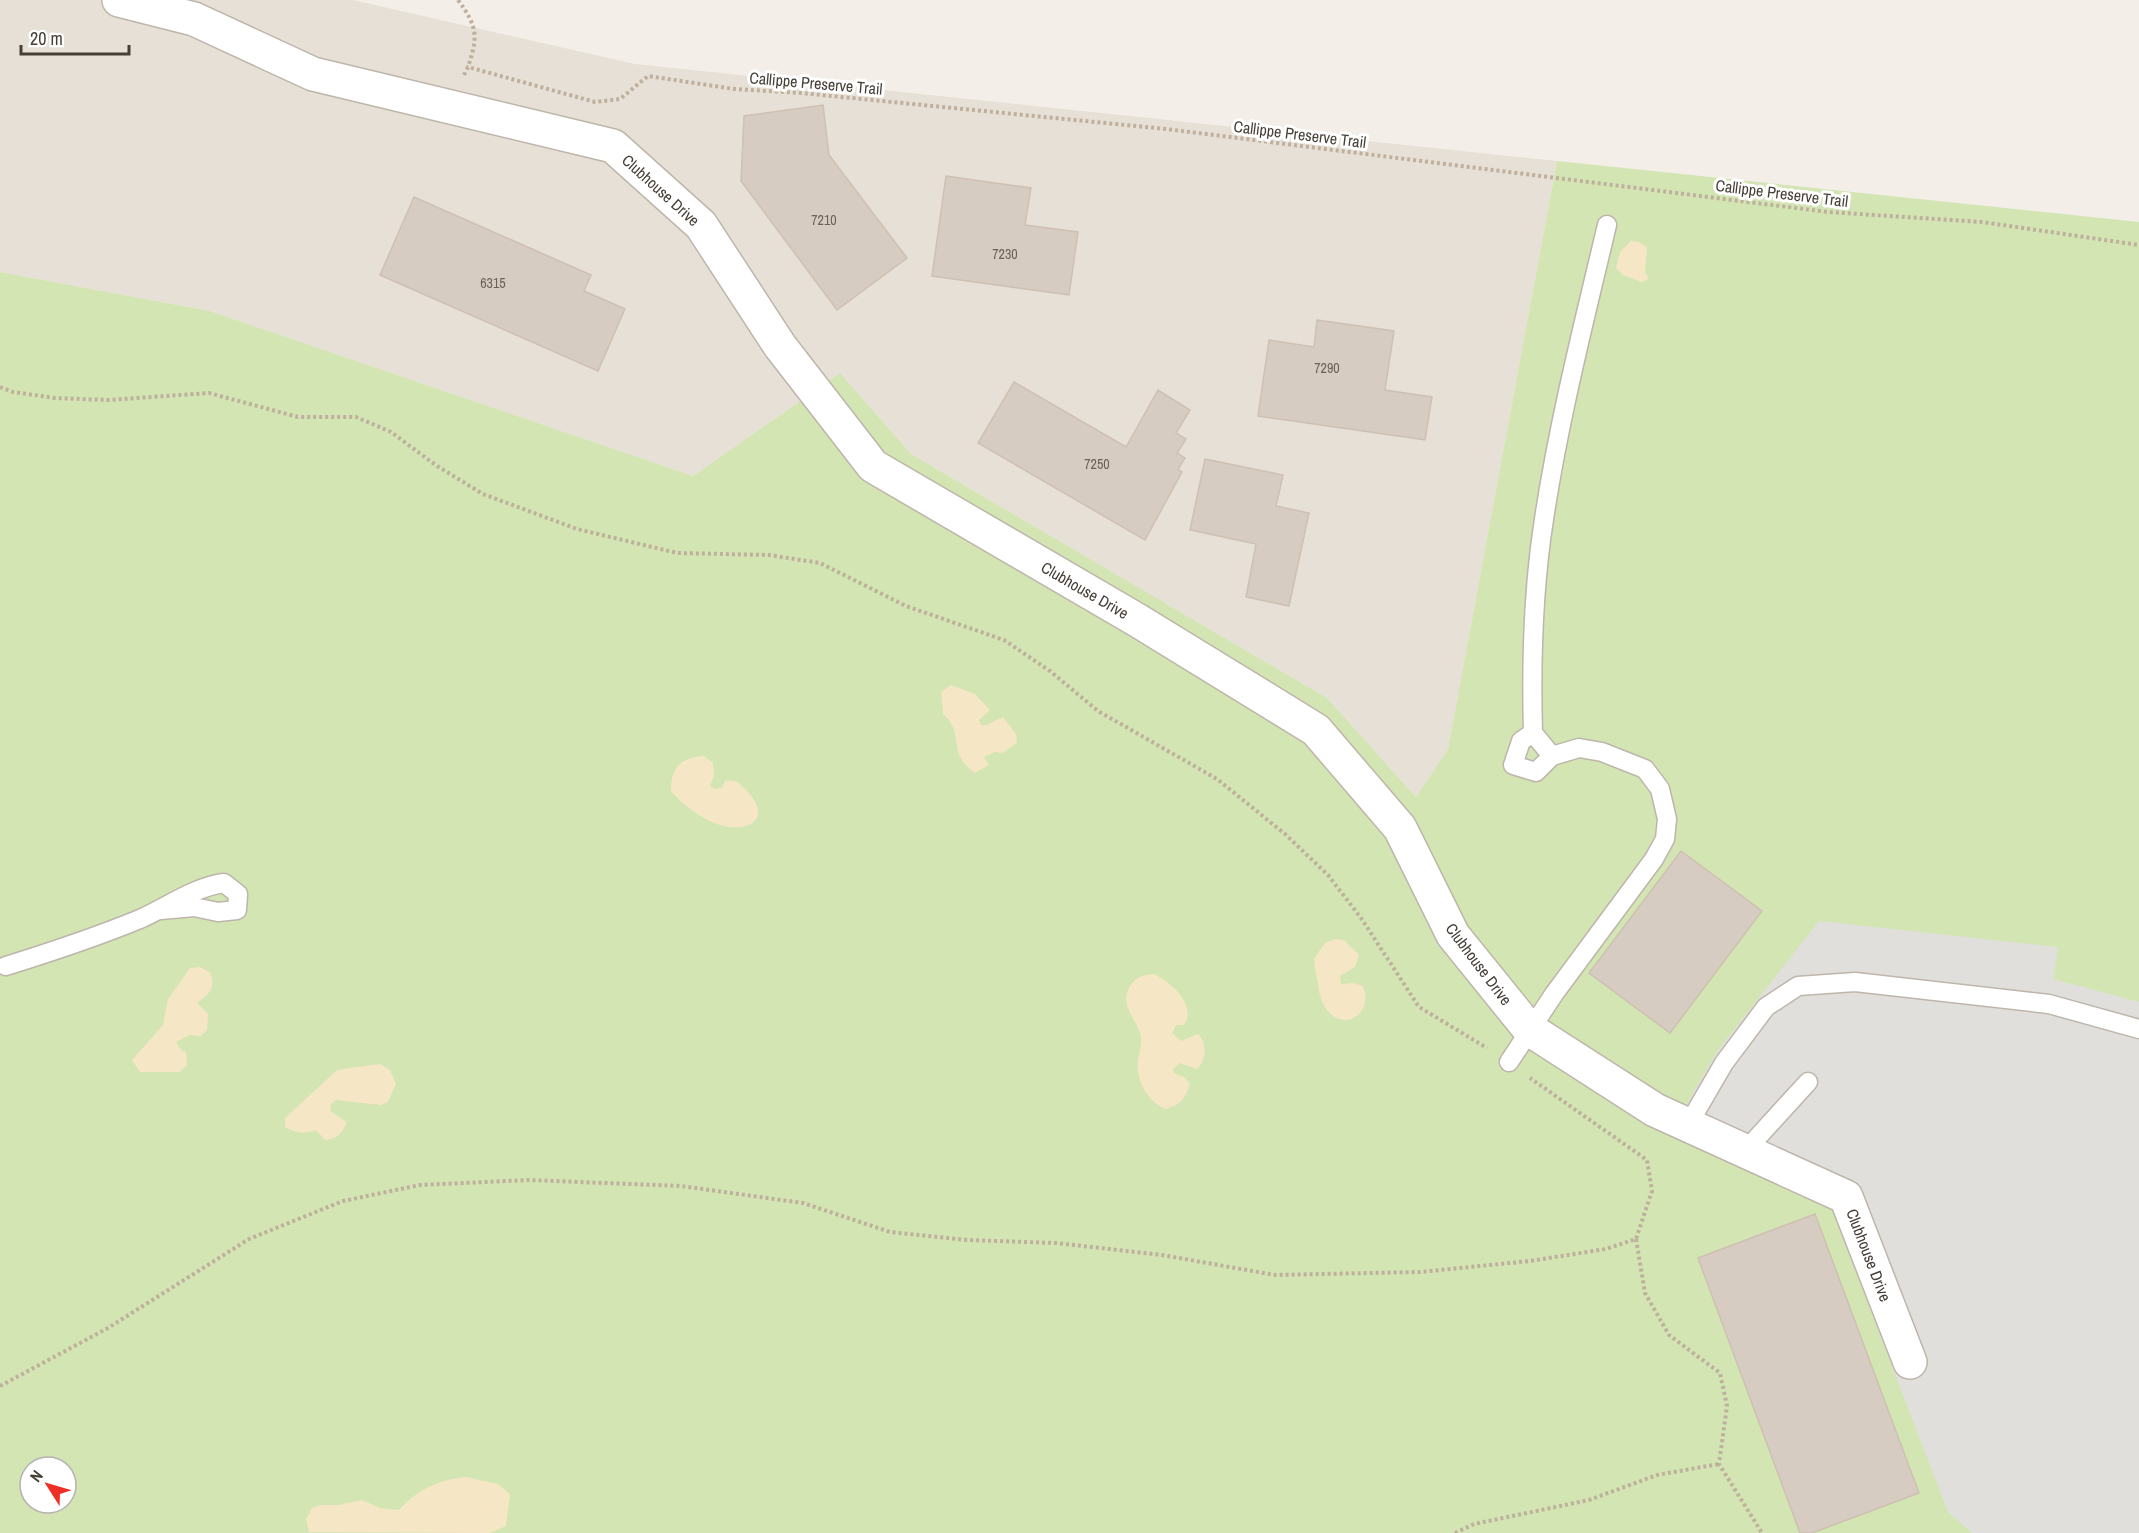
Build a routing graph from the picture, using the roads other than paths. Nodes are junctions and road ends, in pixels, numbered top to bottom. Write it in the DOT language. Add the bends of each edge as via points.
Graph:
graph roads {
  1 [pos="119,0"];
  2 [pos="1607,225"];
  3 [pos="1533,733"];
  4 [pos="1552,756"];
  5 [pos="161,910"];
  6 [pos="6,966"];
  7 [pos="1529,1029"];
  8 [pos="2139,1029"];
  9 [pos="1509,1062"];
  10 [pos="1808,1082"];
  11 [pos="1688,1125"];
  12 [pos="1745,1151"];
  13 [pos="1910,1362"];
  1 -- 7 [label="street, Clubhouse Drive" via="194,19 313,74 613,146 701,225 780,346 873,466 1316,730 1400,828 1453,935"];
  2 -- 3 [label="lane" via="1568,390 1544,520 1537,587"];
  3 -- 4 [label="lane"];
  3 -- 4 [label="lane" via="1521,741 1513,765 1536,772"];
  4 -- 7 [label="lane" via="1579,748 1602,752 1645,769 1660,789 1667,819 1665,839 1654,859"];
  5 -- 6 [label="lane" via="78,945"];
  7 -- 9 [label="lane"];
  7 -- 11 [label="street, Clubhouse Drive" via="1655,1110"];
  8 -- 11 [label="lane" via="2049,1004 1855,982 1798,986 1766,1007 1724,1063"];
  10 -- 12 [label="lane"];
  11 -- 12 [label="street, Clubhouse Drive"];
  12 -- 13 [label="street, Clubhouse Drive" via="1846,1197"];
}
